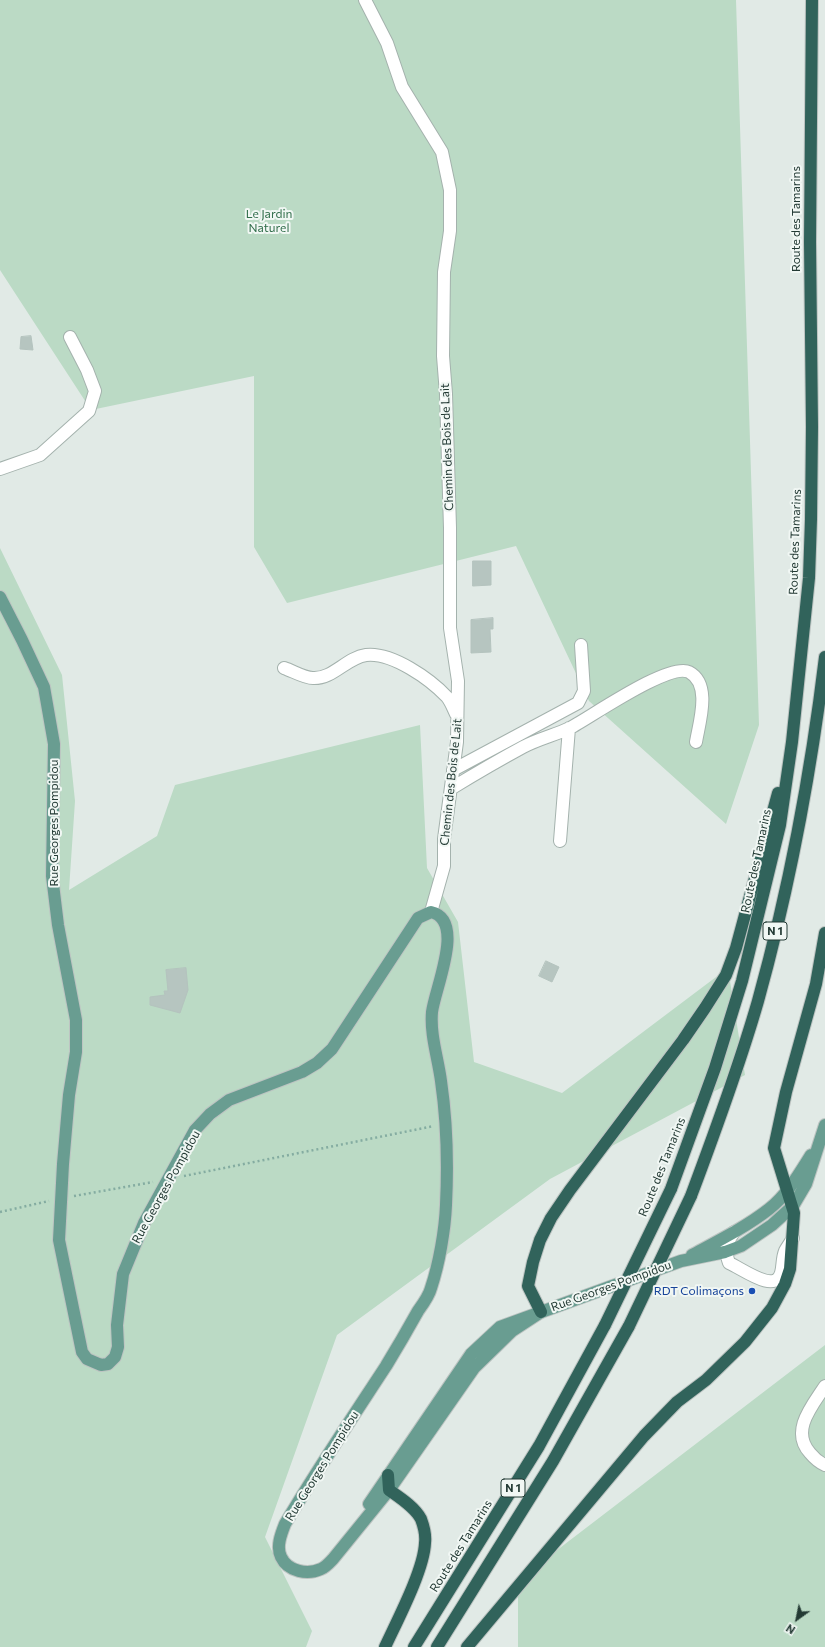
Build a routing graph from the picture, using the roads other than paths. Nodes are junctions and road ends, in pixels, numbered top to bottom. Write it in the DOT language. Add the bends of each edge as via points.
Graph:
graph roads {
  1 [pos="364,0"];
  2 [pos="812,0"];
  3 [pos="70,337"];
  4 [pos="0,469"];
  5 [pos="0,597"];
  6 [pos="581,645"];
  7 [pos="825,657"];
  8 [pos="284,668"];
  9 [pos="457,716"];
  10 [pos="569,728"];
  11 [pos="696,742"];
  12 [pos="792,742"];
  13 [pos="453,770"];
  14 [pos="452,788"];
  15 [pos="560,841"];
  16 [pos="431,912"];
  17 [pos="825,933"];
  18 [pos="825,1124"];
  19 [pos="820,1141"];
  20 [pos="787,1191"];
  21 [pos="793,1206"];
  22 [pos="734,1232"];
  23 [pos="793,1238"];
  24 [pos="725,1252"];
  25 [pos="681,1261"];
  26 [pos="541,1312"];
  27 [pos="825,1386"];
  28 [pos="825,1465"];
  29 [pos="388,1474"];
  30 [pos="389,1490"];
  31 [pos="333,1559"];
  32 [pos="385,1647"];
  33 [pos="414,1647"];
  34 [pos="438,1647"];
  35 [pos="466,1647"];
  1 -- 9 [label="street, Chemin des Bois de Lait" via="387,42 402,87 442,152 450,190 450,231 444,272 443,356 450,528 450,628 458,681"];
  2 -- 12 [label="highway, Route des Tamarins / N 1" via="811,519 809,586"];
  3 -- 4 [label="street" via="95,391 88,411 40,455"];
  5 -- 16 [label="main road, Rue Georges Pompidou" via="44,687 54,744 52,876 58,925 76,1020 76,1052 69,1095 59,1240 82,1352 94,1363 108,1364 115,1357 118,1347 117,1325 123,1274 144,1223 195,1130 210,1114 229,1100 302,1072 318,1063 332,1049 418,918"];
  6 -- 13 [label="street" via="584,691 578,703"];
  7 -- 34 [label="highway, N 1, bridge" via="806,792 772,946 758,1002 730,1090 691,1196 629,1326 553,1461"];
  8 -- 9 [label="street" via="312,678 322,677 350,660 366,655 389,658 428,681 448,698"];
  9 -- 13 [label="street, Chemin des Bois de Lait"];
  10 -- 11 [label="street" via="659,677 680,670 689,672 700,686 703,696"];
  10 -- 14 [label="street" via="523,747"];
  10 -- 15 [label="street"];
  12 -- 26 [label="highway" via="736,948 726,975 692,1027 551,1218 533,1262 528,1286"];
  12 -- 33 [label="highway, Route des Tamarins / N 1, bridge" via="780,825 744,975 715,1068 671,1188 605,1325 539,1446"];
  13 -- 14 [label="street, Chemin des Bois de Lait"];
  14 -- 16 [label="street, Chemin des Bois de Lait" via="444,839 444,866"];
  16 -- 31 [label="main road, Rue Georges Pompidou" via="442,916 449,932 432,1014 433,1040 446,1124 446,1208 431,1289 397,1348 293,1511 281,1535 281,1557 299,1572 310,1573 322,1569"];
  17 -- 20 [label="highway" via="814,991 786,1092 774,1148"];
  18 -- 19 [label="main road, Rue Georges Pompidou"];
  19 -- 20 [label="main road, Rue Georges Pompidou"];
  19 -- 21 [label="main road, Rue Georges Pompidou" via="806,1184"];
  20 -- 21 [label="highway"];
  20 -- 22 [label="main road, Rue Georges Pompidou" via="770,1209"];
  21 -- 23 [label="highway"];
  21 -- 24 [label="main road, Rue Georges Pompidou" via="772,1226 741,1246"];
  22 -- 24 [label="street" via="726,1244"];
  22 -- 25 [label="main road, Rue Georges Pompidou"];
  23 -- 24 [label="street" via="784,1252 782,1272 773,1283 729,1263"];
  23 -- 35 [label="highway" via="790,1269 785,1284 765,1318 728,1360 677,1402 644,1436"];
  24 -- 25 [label="main road, Rue Georges Pompidou"];
  25 -- 26 [label="main road, Rue Georges Pompidou"];
  26 -- 29 [label="main road, Rue Georges Pompidou" via="500,1327 471,1354"];
  26 -- 30 [label="main road, Rue Georges Pompidou" via="512,1331 474,1368"];
  27 -- 28 [label="street" via="802,1426 803,1445 818,1462"];
  29 -- 30 [label="highway"];
  29 -- 31 [label="main road, Rue Georges Pompidou"];
  30 -- 31 [label="main road, Rue Georges Pompidou"];
  30 -- 32 [label="highway" via="420,1517 425,1532 425,1544 414,1582"];
}
